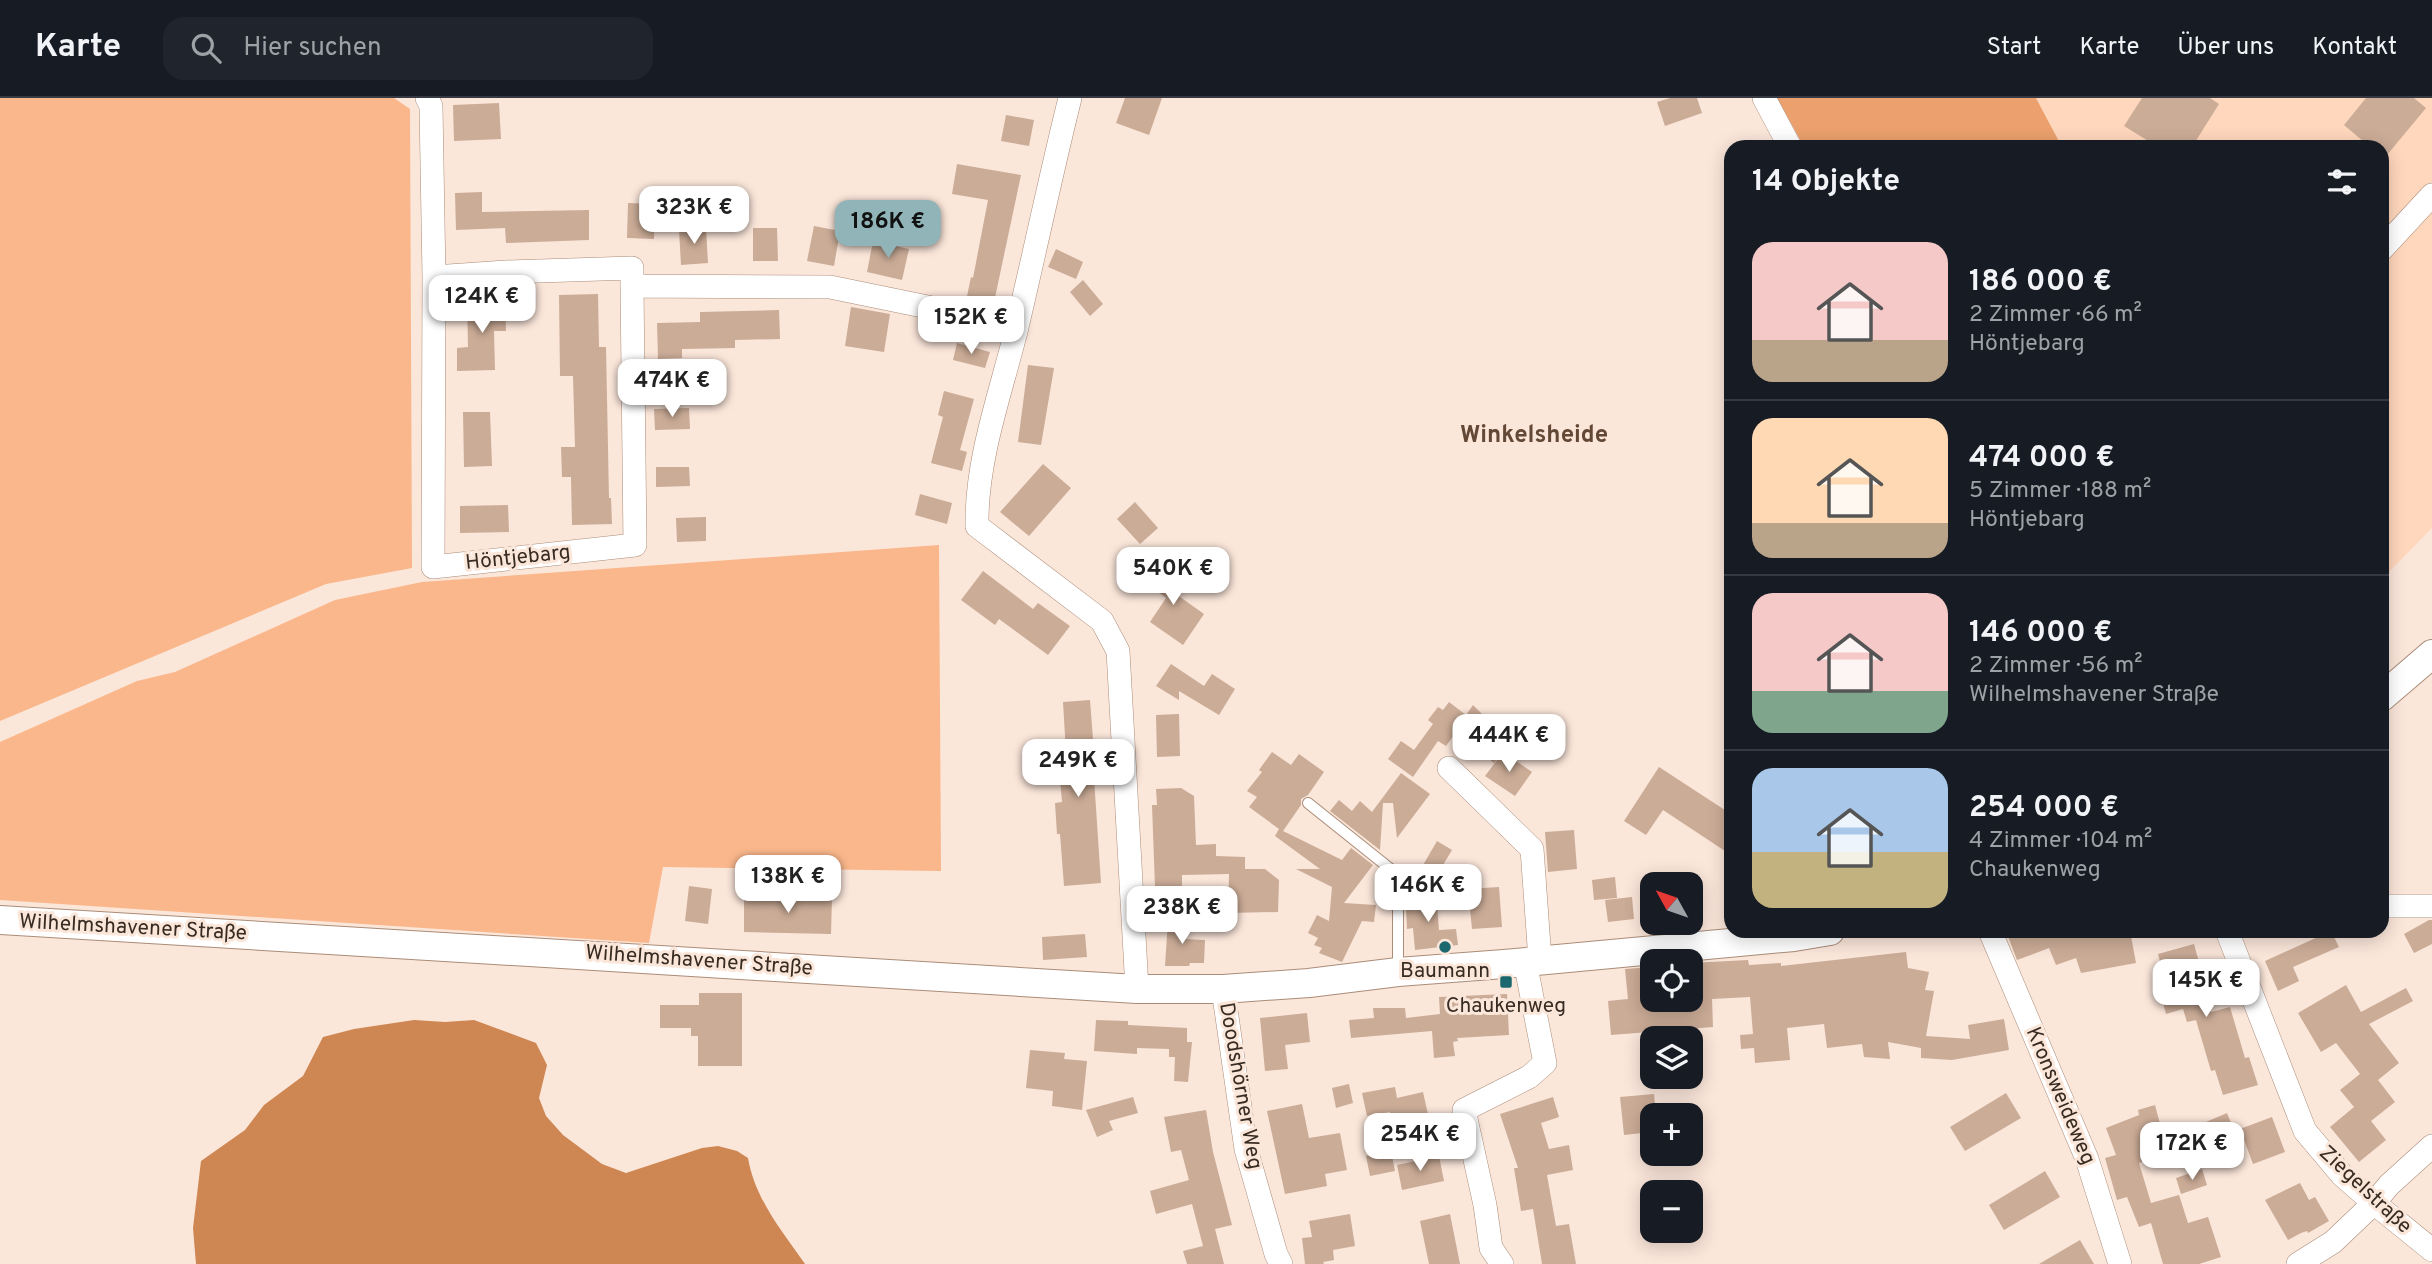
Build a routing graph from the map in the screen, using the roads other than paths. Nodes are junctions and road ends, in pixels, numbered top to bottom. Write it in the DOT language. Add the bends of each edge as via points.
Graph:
graph roads {
  1 [pos="427,98"];
  2 [pos="1070,98"];
  3 [pos="1764,98"];
  4 [pos="1786,140"];
  5 [pos="2432,195"];
  6 [pos="2389,241"];
  7 [pos="434,277"];
  8 [pos="632,286"];
  9 [pos="1017,328"];
  10 [pos="2432,654"];
  11 [pos="2389,691"];
  12 [pos="1449,768"];
  13 [pos="1308,803"];
  14 [pos="2389,906"];
  15 [pos="2432,906"];
  16 [pos="0,919"];
  17 [pos="1783,938"];
  18 [pos="1993,938"];
  19 [pos="2230,938"];
  20 [pos="1532,961"];
  21 [pos="1398,972"];
  22 [pos="1137,989"];
  23 [pos="1223,989"];
  24 [pos="2432,1146"];
  25 [pos="2374,1203"];
  26 [pos="2432,1250"];
  27 [pos="1282,1264"];
  28 [pos="1502,1264"];
  29 [pos="2120,1264"];
  30 [pos="2298,1264"];
  1 -- 7 [label="street, Höntjebarg" via="431,106"];
  2 -- 9 [label="street"];
  3 -- 4 [label="street"];
  5 -- 6 [label="street"];
  7 -- 8 [label="street" via="632,268"];
  7 -- 8 [label="street, Höntjebarg" via="433,567 635,545"];
  8 -- 9 [label="street" via="830,287"];
  9 -- 22 [label="street" via="983,458 977,526 1102,621 1118,651"];
  10 -- 11 [label="street"];
  12 -- 20 [label="street" via="1532,849"];
  13 -- 21 [label="lane" via="1398,875"];
  14 -- 15 [label="street"];
  16 -- 22 [label="street, Wilhelmshavener Straße"];
  17 -- 20 [label="street, Wilhelmshavener Straße"];
  18 -- 29 [label="street, Kronsweideweg" via="2087,1159"];
  19 -- 25 [label="street, Ziegelstraße" via="2305,1131 2342,1175"];
  20 -- 21 [label="street, Wilhelmshavener Straße"];
  20 -- 28 [label="street" via="1545,1063 1529,1077 1464,1110 1491,1248"];
  21 -- 23 [label="street, Wilhelmshavener Straße"];
  22 -- 23 [label="street, Wilhelmshavener Straße"];
  23 -- 27 [label="street, Doodshörner Weg" via="1246,1149"];
  24 -- 25 [label="street"];
  25 -- 26 [label="street, Ziegelstraße"];
  25 -- 30 [label="street" via="2333,1242"];
}
